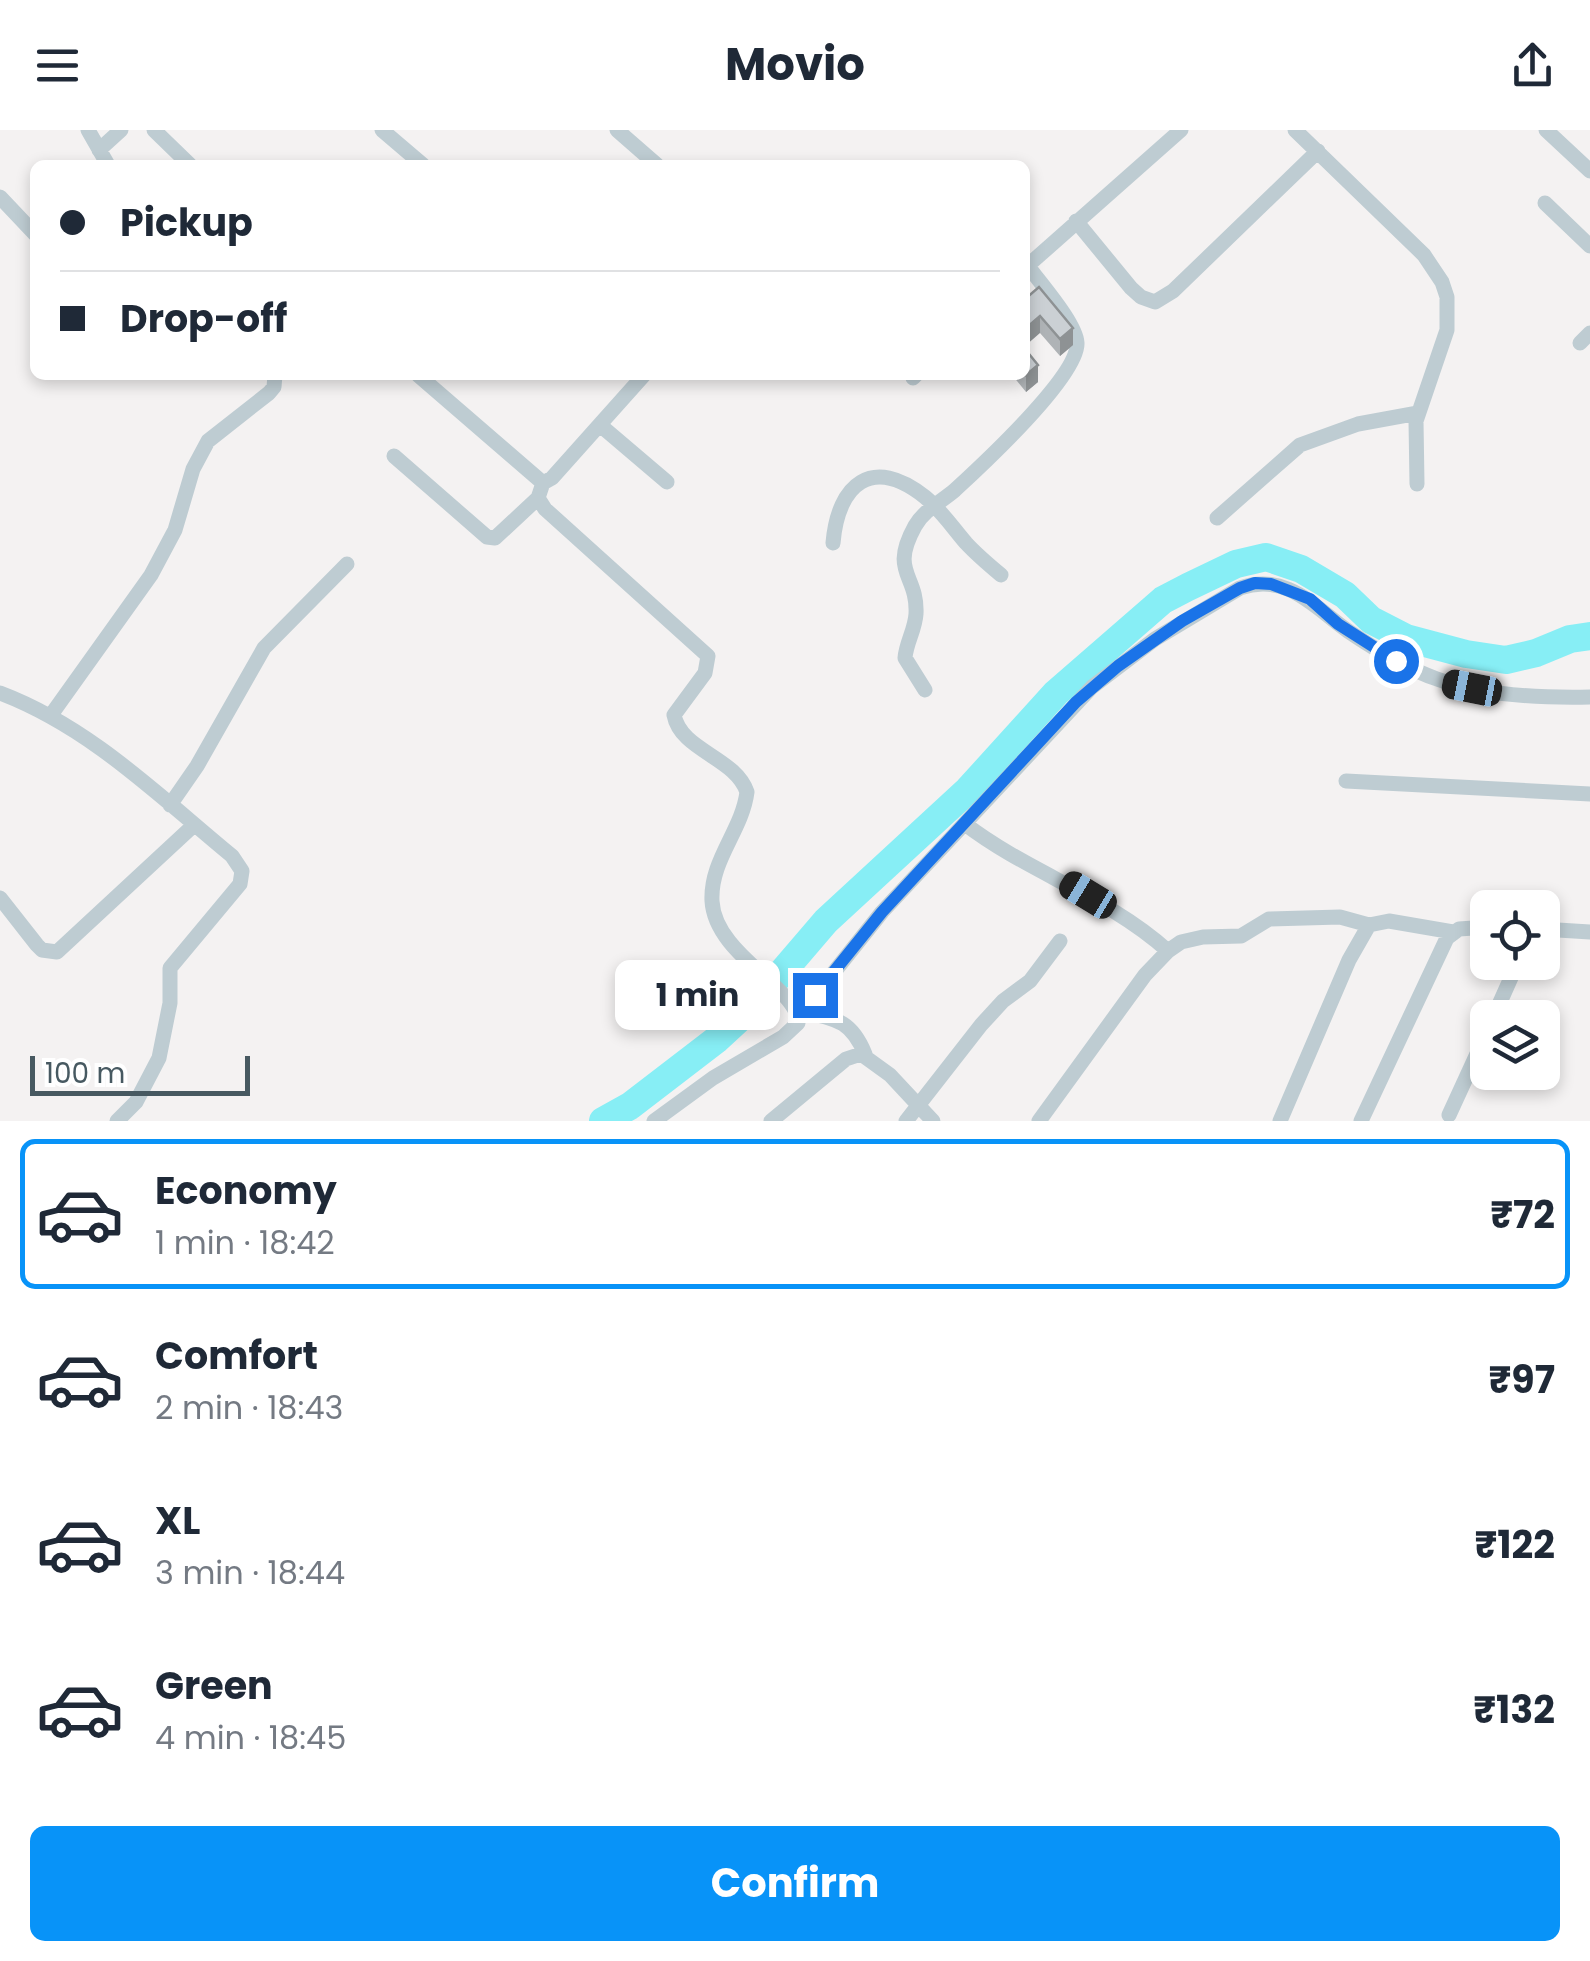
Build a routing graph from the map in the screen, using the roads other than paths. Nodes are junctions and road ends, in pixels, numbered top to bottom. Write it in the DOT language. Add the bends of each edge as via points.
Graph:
graph roads {
  1 [pos="88,130"];
  2 [pos="121,130"];
  3 [pos="154,130"];
  4 [pos="617,130"];
  5 [pos="1181,130"];
  6 [pos="1295,130"];
  7 [pos="1546,130"];
  8 [pos="392,133"];
  9 [pos="99,150"];
  10 [pos="1318,150"];
  11 [pos="105,160"];
  12 [pos="185,160"];
  13 [pos="418,160"];
  14 [pos="650,160"];
  15 [pos="1590,171"];
  16 [pos="0,198"];
  17 [pos="1545,202"];
  18 [pos="1076,221"];
  19 [pos="30,229"];
  20 [pos="1590,246"];
  21 [pos="1030,263"];
  22 [pos="1030,273"];
  23 [pos="276,380"];
  24 [pos="423,380"];
  25 [pos="640,380"];
  26 [pos="1418,413"];
  27 [pos="600,425"];
  28 [pos="394,456"];
  29 [pos="668,482"];
  30 [pos="1416,484"];
  31 [pos="540,490"];
  32 [pos="935,505"];
  33 [pos="1216,518"];
  34 [pos="833,544"];
  35 [pos="347,564"];
  36 [pos="1001,575"];
  37 [pos="924,690"];
  38 [pos="0,693"];
  39 [pos="1590,697"];
  40 [pos="51,715"];
  41 [pos="1346,782"];
  42 [pos="1590,794"];
  43 [pos="170,805"];
  44 [pos="964,824"];
  45 [pos="194,825"];
  46 [pos="0,898"];
  47 [pos="1369,925"];
  48 [pos="1470,930"];
  49 [pos="1560,930"];
  50 [pos="1454,932"];
  51 [pos="1590,932"];
  52 [pos="1060,941"];
  53 [pos="1168,950"];
  54 [pos="801,1014"];
  55 [pos="865,1054"];
  56 [pos="1470,1068"];
  57 [pos="919,1106"];
  58 [pos="1448,1115"];
  59 [pos="117,1121"];
  60 [pos="654,1121"];
  61 [pos="771,1121"];
  62 [pos="906,1121"];
  63 [pos="933,1121"];
  64 [pos="1039,1121"];
  65 [pos="1280,1121"];
  66 [pos="1361,1121"];
  1 -- 9 [label="street"];
  2 -- 9 [label="street"];
  3 -- 12 [label="street"];
  4 -- 14 [label="street"];
  5 -- 18 [label="street"];
  6 -- 10 [label="street"];
  7 -- 15 [label="street"];
  8 -- 13 [label="street"];
  9 -- 11 [label="street"];
  10 -- 18 [label="street" via="1155,302 1131,288"];
  10 -- 26 [label="street" via="1424,255 1442,282 1446,330"];
  16 -- 19 [label="street"];
  17 -- 20 [label="street"];
  18 -- 21 [label="street"];
  22 -- 32 [label="street" via="1073,332 1075,354 1043,401"];
  23 -- 40 [label="street" via="208,442 150,575"];
  24 -- 31 [label="street"];
  25 -- 27 [label="street"];
  26 -- 30 [label="street"];
  26 -- 33 [label="street" via="1300,444"];
  27 -- 29 [label="street"];
  27 -- 31 [label="street"];
  28 -- 31 [label="street" via="487,537 495,538"];
  31 -- 54 [label="street" via="545,509 708,656 705,673 674,715 678,729 738,775 746,792 717,866 715,918 746,963"];
  32 -- 34 [label="street" via="903,484 864,480 841,502"];
  32 -- 36 [label="street"];
  32 -- 37 [label="street" via="919,518 902,557 916,607 904,658"];
  35 -- 43 [label="street" via="264,648"];
  38 -- 40 [label="street"];
  39 -- 44 [label="street" via="1442,682 1361,640 1310,599 1255,583 1182,621 1092,687"];
  40 -- 43 [label="street"];
  41 -- 42 [label="street"];
  43 -- 45 [label="street"];
  44 -- 53 [label="street" via="1122,915"];
  44 -- 54 [label="street" via="861,936"];
  45 -- 46 [label="street" via="57,952 42,950"];
  45 -- 59 [label="street" via="232,856 242,871 240,884 170,968 158,1058 136,1102"];
  47 -- 50 [label="street" via="1389,921"];
  47 -- 53 [label="street" via="1340,916 1269,919 1242,936 1192,939"];
  47 -- 65 [label="street"];
  48 -- 50 [label="street"];
  49 -- 51 [label="street"];
  50 -- 66 [label="street"];
  52 -- 57 [label="street"];
  53 -- 64 [label="street"];
  54 -- 55 [label="street" via="843,1020"];
  54 -- 60 [label="street" via="784,1038"];
  55 -- 57 [label="street"];
  55 -- 61 [label="street" via="846,1059"];
  56 -- 58 [label="street"];
  57 -- 62 [label="street"];
  57 -- 63 [label="street"];
}
